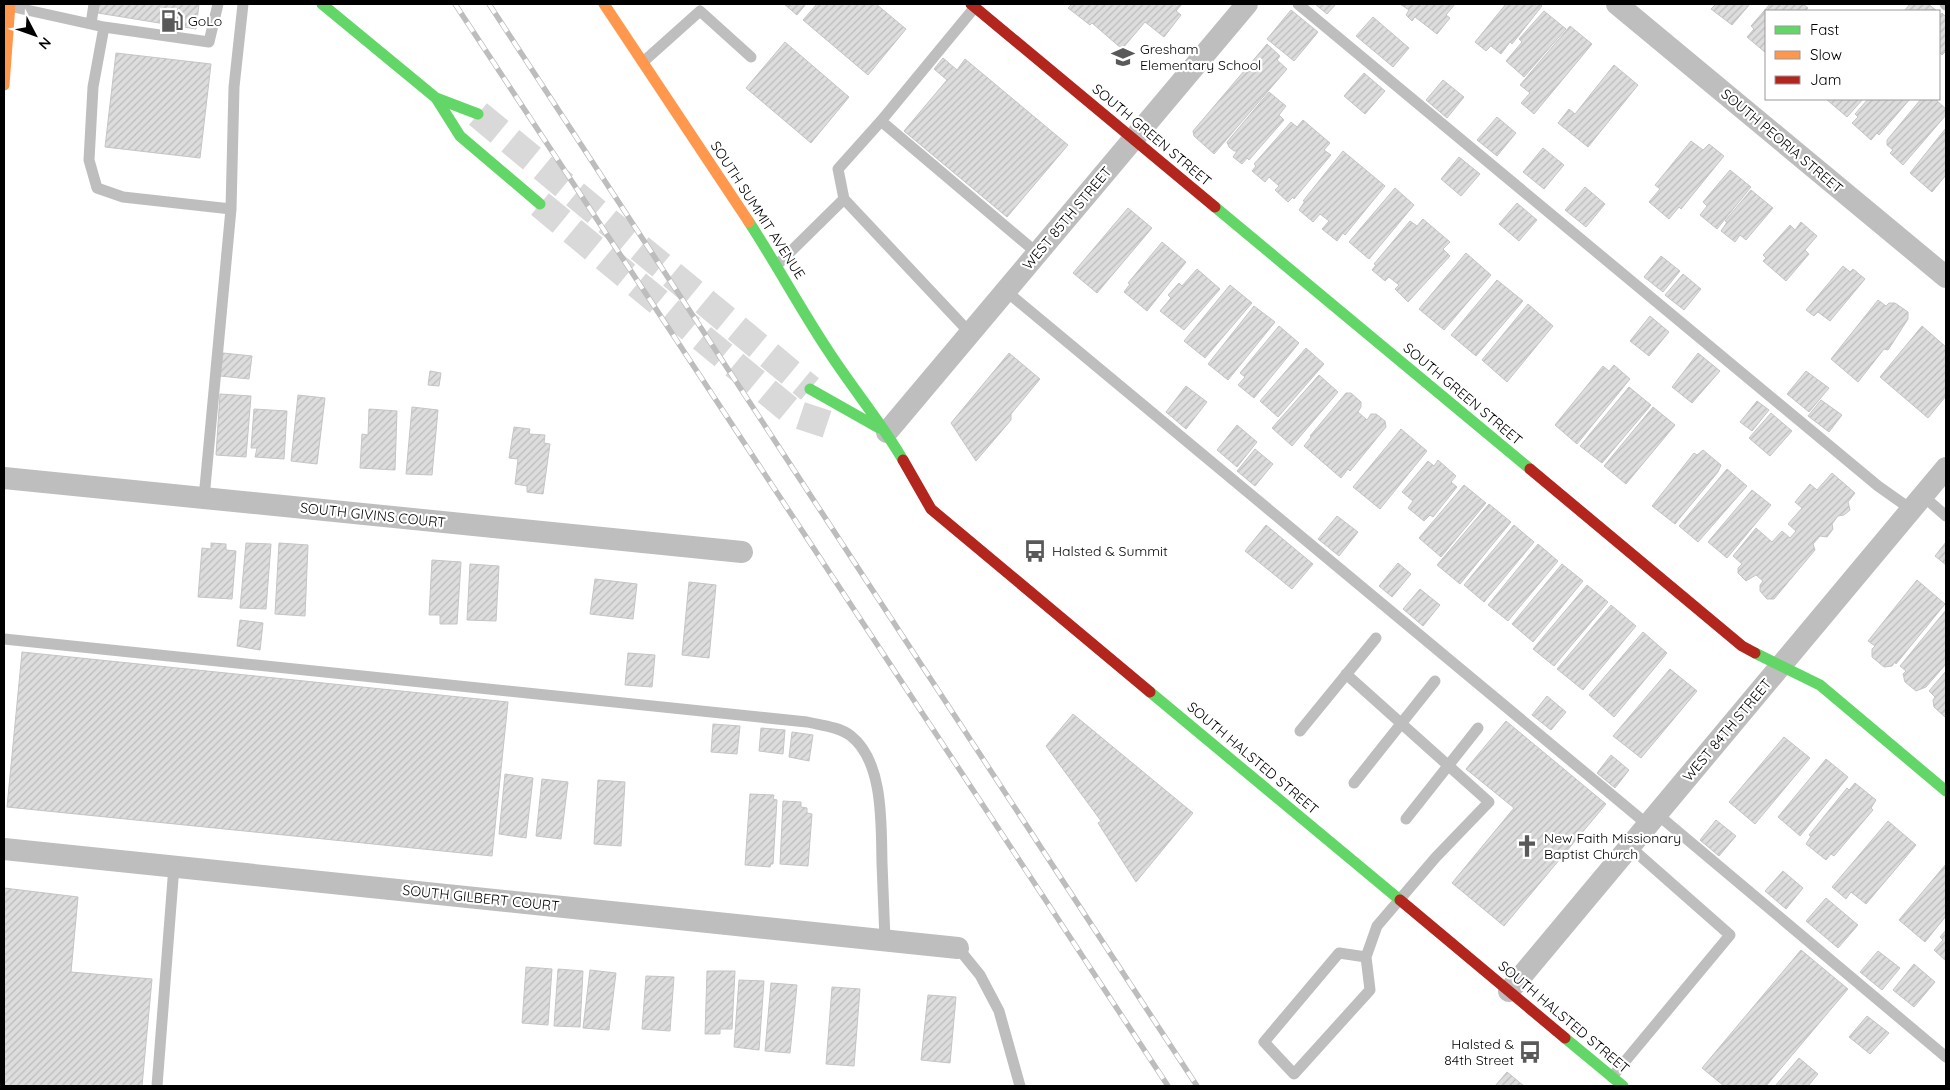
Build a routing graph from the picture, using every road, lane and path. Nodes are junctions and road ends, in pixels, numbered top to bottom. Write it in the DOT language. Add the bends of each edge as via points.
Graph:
graph roads {
  1 [pos="94,4"];
  2 [pos="218,4"];
  3 [pos="243,4"];
  4 [pos="322,4"];
  5 [pos="604,4"];
  6 [pos="1247,4"];
  7 [pos="1298,4"];
  8 [pos="1617,4"];
  9 [pos="10,5"];
  10 [pos="973,5"];
  11 [pos="697,8"];
  12 [pos="91,24"];
  13 [pos="104,26"];
  14 [pos="751,57"];
  15 [pos="643,62"];
  16 [pos="4,85"];
  17 [pos="436,98"];
  18 [pos="478,114"];
  19 [pos="881,121"];
  20 [pos="1134,139"];
  21 [pos="844,199"];
  22 [pos="540,204"];
  23 [pos="230,210"];
  24 [pos="1037,253"];
  25 [pos="777,265"];
  26 [pos="1946,277"];
  27 [pos="1006,291"];
  28 [pos="970,333"];
  29 [pos="810,389"];
  30 [pos="861,429"];
  31 [pos="887,432"];
  32 [pos="1946,468"];
  33 [pos="4,478"];
  34 [pos="204,498"];
  35 [pos="1917,503"];
  36 [pos="1946,516"];
  37 [pos="742,552"];
  38 [pos="1376,638"];
  39 [pos="4,639"];
  40 [pos="1782,665"];
  41 [pos="1346,674"];
  42 [pos="1435,681"];
  43 [pos="1401,723"];
  44 [pos="1478,728"];
  45 [pos="1300,731"];
  46 [pos="1448,766"];
  47 [pos="1354,782"];
  48 [pos="1946,791"];
  49 [pos="1406,819"];
  50 [pos="1652,819"];
  51 [pos="1629,846"];
  52 [pos="4,849"];
  53 [pos="174,866"];
  54 [pos="1399,900"];
  55 [pos="885,940"];
  56 [pos="958,948"];
  57 [pos="1366,957"];
  58 [pos="1509,991"];
  59 [pos="1946,1057"];
  60 [pos="1612,1077"];
  61 [pos="157,1086"];
  62 [pos="1020,1086"];
  63 [pos="1623,1086"];
  1 -- 12 [label="lane"];
  2 -- 13 [label="lane" via="210,42"];
  3 -- 23 [label="lane" via="234,87"];
  4 -- 17 [label="main road"];
  5 -- 15 [label="main road, SOUTH SUMMIT AVENUE"];
  6 -- 20 [label="street, WEST 85TH STREET"];
  7 -- 35 [label="lane" via="1870,480"];
  8 -- 26 [label="street, SOUTH PEORIA STREET"];
  9 -- 12 [label="lane"];
  9 -- 16 [label="main road"];
  10 -- 19 [label="lane"];
  10 -- 20 [label="main road, SOUTH GREEN STREET"];
  11 -- 14 [label="lane"];
  11 -- 15 [label="lane"];
  12 -- 13 [label="lane"];
  13 -- 23 [label="lane" via="93,87 89,160 97,188 123,197"];
  15 -- 25 [label="main road, SOUTH SUMMIT AVENUE"];
  17 -- 18 [label="main road"];
  17 -- 22 [label="main road" via="460,136"];
  19 -- 21 [label="lane" via="838,169"];
  19 -- 24 [label="lane"];
  20 -- 24 [label="street, WEST 85TH STREET"];
  20 -- 40 [label="main road, SOUTH GREEN STREET" via="1742,646"];
  21 -- 25 [label="lane"];
  21 -- 28 [label="lane"];
  23 -- 34 [label="lane"];
  24 -- 27 [label="street, WEST 85TH STREET"];
  25 -- 31 [label="main road, SOUTH SUMMIT AVENUE" via="829,352"];
  27 -- 28 [label="street, WEST 85TH STREET"];
  27 -- 50 [label="lane"];
  28 -- 31 [label="street, WEST 85TH STREET"];
  29 -- 31 [label="main road"];
  30 -- 31 [label="main road"];
  31 -- 54 [label="main road, SOUTH HALSTED STREET" via="931,509"];
  32 -- 35 [label="street, WEST 84TH STREET"];
  33 -- 34 [label="street, SOUTH GIVINS COURT"];
  34 -- 37 [label="street, SOUTH GIVINS COURT"];
  35 -- 36 [label="lane"];
  35 -- 40 [label="street, WEST 84TH STREET"];
  38 -- 41 [label="lane"];
  39 -- 55 [label="lane" via="807,722 833,728 850,735 862,749 874,774 880,802"];
  40 -- 48 [label="main road, SOUTH GREEN STREET" via="1820,685"];
  40 -- 50 [label="street, WEST 84TH STREET"];
  41 -- 43 [label="lane"];
  41 -- 45 [label="lane"];
  42 -- 43 [label="lane"];
  43 -- 46 [label="lane"];
  43 -- 47 [label="lane"];
  44 -- 46 [label="lane"];
  46 -- 49 [label="lane"];
  46 -- 54 [label="lane" via="1489,802"];
  50 -- 51 [label="street, WEST 84TH STREET"];
  50 -- 59 [label="lane"];
  51 -- 58 [label="street, WEST 84TH STREET"];
  51 -- 60 [label="lane" via="1730,935"];
  52 -- 53 [label="street, SOUTH GILBERT COURT"];
  53 -- 55 [label="street, SOUTH GILBERT COURT"];
  53 -- 61 [label="lane"];
  54 -- 57 [label="lane" via="1377,926"];
  54 -- 58 [label="main road, SOUTH HALSTED STREET"];
  55 -- 56 [label="street, SOUTH GILBERT COURT"];
  56 -- 62 [label="lane" via="980,975 999,1011"];
  57 -- 57 [label="lane" via="1339,953 1264,1042 1294,1074 1370,990"];
  58 -- 60 [label="main road, SOUTH HALSTED STREET"];
  60 -- 63 [label="main road, SOUTH HALSTED STREET"];
}
